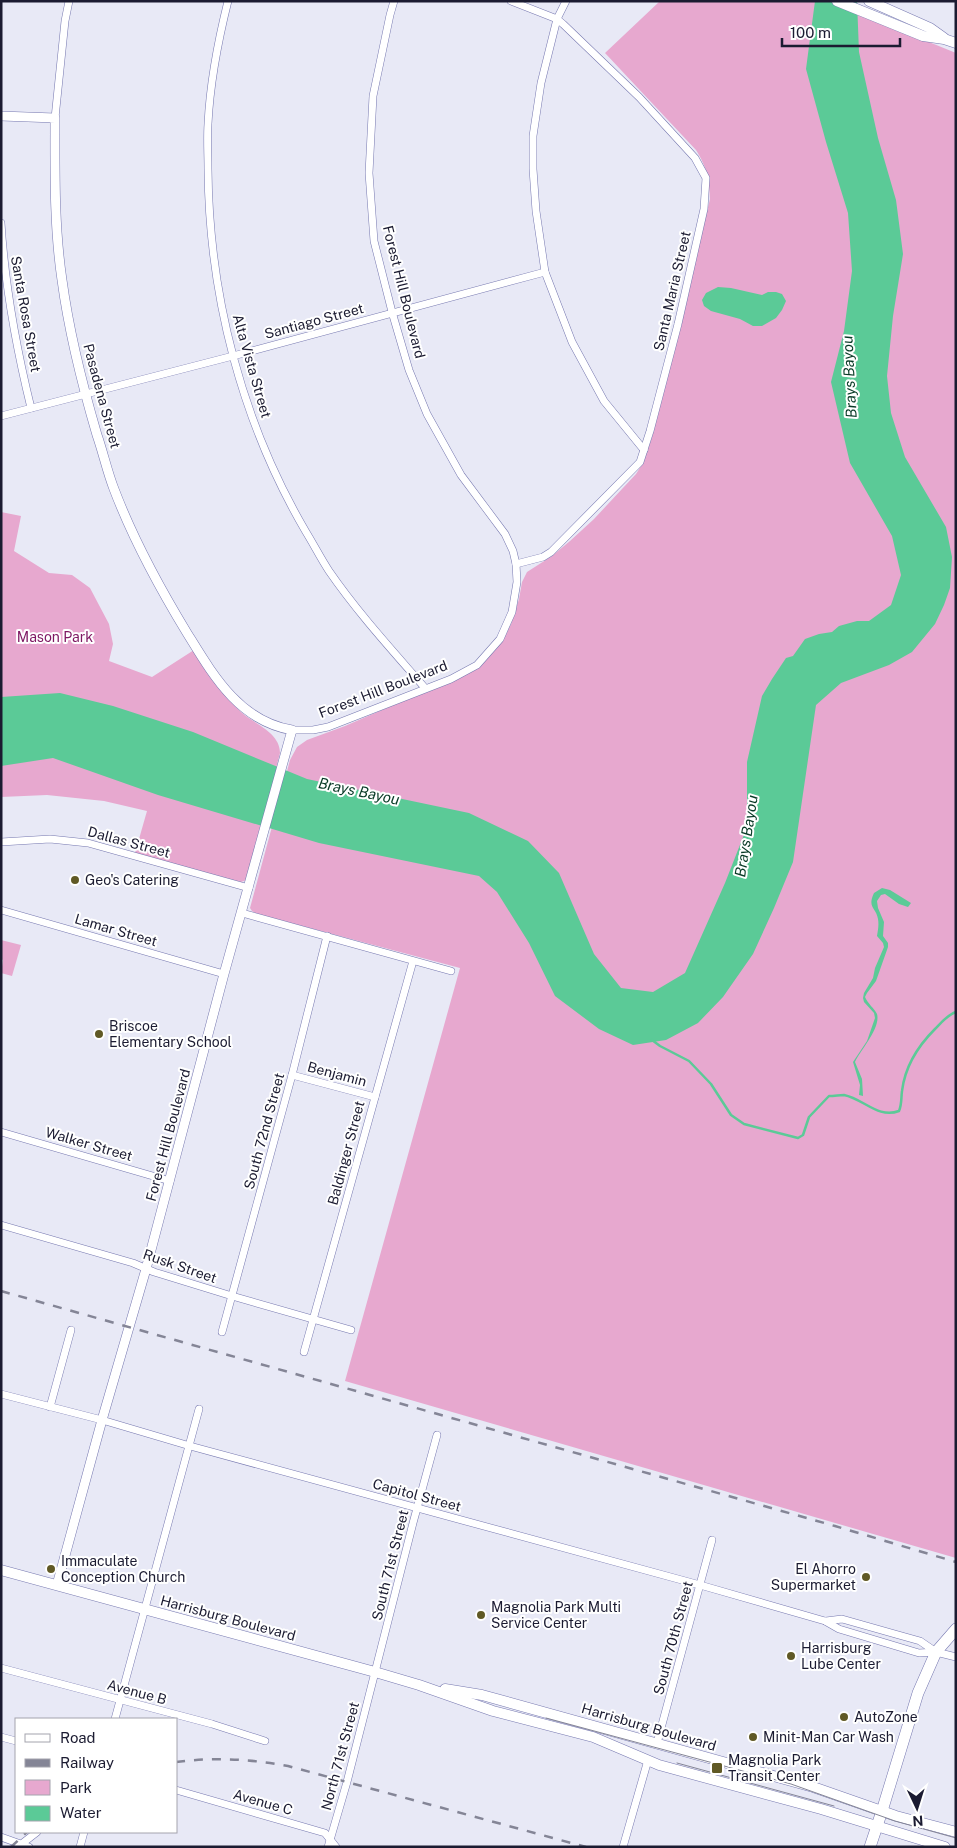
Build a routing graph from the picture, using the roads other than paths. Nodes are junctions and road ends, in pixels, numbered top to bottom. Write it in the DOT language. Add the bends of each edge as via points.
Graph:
graph roads {
  1 [pos="69,1"];
  2 [pos="228,1"];
  3 [pos="394,1"];
  4 [pos="511,1"];
  5 [pos="566,1"];
  6 [pos="837,1"];
  7 [pos="869,1"];
  8 [pos="557,19"];
  9 [pos="944,39"];
  10 [pos="956,44"];
  11 [pos="1,116"];
  12 [pos="55,118"];
  13 [pos="1,223"];
  14 [pos="545,272"];
  15 [pos="392,312"];
  16 [pos="233,356"];
  17 [pos="85,394"];
  18 [pos="32,408"];
  19 [pos="1,416"];
  20 [pos="644,450"];
  21 [pos="516,564"];
  22 [pos="425,688"];
  23 [pos="292,730"];
  24 [pos="1,842"];
  25 [pos="249,888"];
  26 [pos="1,910"];
  27 [pos="242,913"];
  28 [pos="327,936"];
  29 [pos="413,961"];
  30 [pos="452,971"];
  31 [pos="224,974"];
  32 [pos="292,1075"];
  33 [pos="375,1097"];
  34 [pos="1,1132"];
  35 [pos="170,1181"];
  36 [pos="1,1225"];
  37 [pos="146,1269"];
  38 [pos="232,1296"];
  39 [pos="314,1319"];
  40 [pos="71,1330"];
  41 [pos="351,1330"];
  42 [pos="222,1332"];
  43 [pos="304,1352"];
  44 [pos="1,1394"];
  45 [pos="50,1406"];
  46 [pos="199,1409"];
  47 [pos="102,1420"];
  48 [pos="438,1435"];
  49 [pos="190,1446"];
  50 [pos="417,1508"];
  51 [pos="712,1540"];
  52 [pos="1,1570"];
  53 [pos="57,1585"];
  54 [pos="700,1585"];
  55 [pos="145,1609"];
  56 [pos="826,1621"];
  57 [pos="956,1629"];
  58 [pos="936,1652"];
  59 [pos="956,1657"];
  60 [pos="1,1668"];
  61 [pos="375,1672"];
  62 [pos="419,1685"];
  63 [pos="120,1700"];
  64 [pos="116,1718"];
  65 [pos="1,1737"];
  66 [pos="15,1741"];
  67 [pos="265,1741"];
  68 [pos="657,1743"];
  69 [pos="648,1760"];
  70 [pos="178,1791"];
  71 [pos="882,1811"];
  72 [pos="876,1827"];
  73 [pos="956,1832"];
  74 [pos="35,1833"];
  75 [pos="84,1833"];
  76 [pos="1,1837"];
  77 [pos="330,1838"];
  78 [pos="23,1846"];
  79 [pos="80,1847"];
  80 [pos="328,1847"];
  81 [pos="336,1847"];
  82 [pos="623,1847"];
  83 [pos="870,1847"];
  84 [pos="945,1847"];
  1 -- 12 [label="street, Pasadena Street"];
  2 -- 16 [label="street, Alta Vista Street" via="219,37 208,124 208,201 215,272"];
  3 -- 15 [label="street, Forest Hill Boulevard" via="373,96 369,173 374,241"];
  4 -- 8 [label="street"];
  5 -- 8 [label="street"];
  6 -- 9 [label="main road" via="924,36"];
  7 -- 9 [label="main road" via="930,28"];
  8 -- 14 [label="street" via="541,83 533,136 536,211"];
  8 -- 20 [label="street, Santa Maria Street" via="640,97 694,158 706,178 704,209 691,267"];
  9 -- 10 [label="main road"];
  11 -- 12 [label="street"];
  12 -- 17 [label="street, Pasadena Street" via="62,280"];
  13 -- 18 [label="street, Santa Rosa Street" via="10,309"];
  14 -- 15 [label="street, Santiago Street"];
  14 -- 20 [label="street" via="572,342 604,401"];
  15 -- 16 [label="street, Santiago Street"];
  15 -- 21 [label="street, Forest Hill Boulevard" via="409,370 427,414 461,475 505,534"];
  16 -- 17 [label="street, Santiago Street"];
  16 -- 22 [label="street, Alta Vista Street" via="247,405 268,459 294,512 329,571"];
  17 -- 18 [label="street, Santiago Street"];
  17 -- 23 [label="street, Pasadena Street" via="114,488 169,604 209,668 236,702 266,723"];
  18 -- 19 [label="street, Santiago Street"];
  20 -- 21 [label="street, Santa Maria Street" via="640,462 551,552"];
  21 -- 22 [label="street, Forest Hill Boulevard" via="512,612 500,639 477,665"];
  22 -- 23 [label="street, Forest Hill Boulevard" via="323,728"];
  23 -- 25 [label="street, Forest Hill Boulevard"];
  24 -- 25 [label="street, Dallas Street" via="50,839 88,842"];
  25 -- 27 [label="street, Forest Hill Boulevard"];
  26 -- 31 [label="street, Lamar Street"];
  27 -- 28 [label="street"];
  27 -- 31 [label="street, Forest Hill Boulevard"];
  28 -- 29 [label="street"];
  28 -- 32 [label="street, South 72nd Street"];
  29 -- 30 [label="street"];
  29 -- 33 [label="street, Baldinger Street"];
  31 -- 35 [label="street, Forest Hill Boulevard"];
  32 -- 33 [label="street, Benjamin"];
  32 -- 38 [label="street, South 72nd Street"];
  33 -- 39 [label="street, Baldinger Street"];
  34 -- 35 [label="street, Walker Street"];
  35 -- 37 [label="street, Forest Hill Boulevard"];
  36 -- 37 [label="street, Rusk Street"];
  37 -- 38 [label="street, Rusk Street"];
  37 -- 47 [label="street, Forest Hill Boulevard"];
  38 -- 39 [label="street, Rusk Street"];
  38 -- 42 [label="street, South 72nd Street"];
  39 -- 41 [label="street, Rusk Street"];
  39 -- 43 [label="street, Baldinger Street"];
  40 -- 45 [label="street"];
  44 -- 45 [label="street, Capitol Street"];
  45 -- 47 [label="street, Capitol Street"];
  46 -- 49 [label="street"];
  47 -- 49 [label="street, Capitol Street"];
  47 -- 53 [label="street, Forest Hill Boulevard"];
  48 -- 50 [label="street, South 71st Street"];
  49 -- 50 [label="street, Capitol Street"];
  49 -- 55 [label="street"];
  50 -- 54 [label="street, Capitol Street"];
  50 -- 61 [label="street, South 71st Street"];
  51 -- 54 [label="street, South 70th Street"];
  52 -- 53 [label="main road, Harrisburg Boulevard"];
  53 -- 55 [label="main road, Harrisburg Boulevard"];
  54 -- 56 [label="street, Capitol Street"];
  54 -- 68 [label="street, South 70th Street"];
  55 -- 61 [label="main road, Harrisburg Boulevard"];
  55 -- 63 [label="street"];
  56 -- 58 [label="street, Capitol Street" via="839,1629 919,1653"];
  56 -- 58 [label="street, Capitol Street" via="842,1619 903,1636 920,1641"];
  57 -- 58 [label="main road"];
  58 -- 59 [label="street, Capitol Street"];
  58 -- 71 [label="main road" via="918,1693"];
  60 -- 63 [label="street, Avenue B"];
  61 -- 62 [label="main road, Harrisburg Boulevard"];
  61 -- 77 [label="street, North 71st Street"];
  62 -- 68 [label="main road, Harrisburg Boulevard" via="482,1694"];
  62 -- 69 [label="main road, Harrisburg Boulevard" via="493,1711 593,1737"];
  63 -- 64 [label="street"];
  63 -- 67 [label="street, Avenue B"];
  65 -- 66 [label="street"];
  68 -- 71 [label="main road, Harrisburg Boulevard" via="813,1787"];
  69 -- 72 [label="main road, Harrisburg Boulevard"];
  69 -- 82 [label="street"];
  70 -- 77 [label="street, Avenue C" via="325,1833"];
  71 -- 72 [label="main road"];
  71 -- 73 [label="main road, Harrisburg Boulevard"];
  72 -- 83 [label="main road"];
  72 -- 84 [label="main road, Harrisburg Boulevard"];
  74 -- 78 [label="street"];
  75 -- 79 [label="street"];
  76 -- 78 [label="street"];
  77 -- 80 [label="street, North 71st Street"];
  77 -- 81 [label="street"];
}
